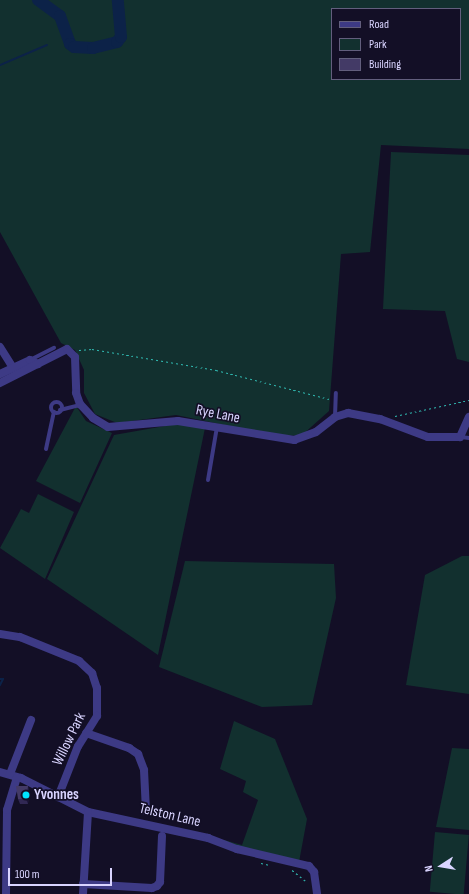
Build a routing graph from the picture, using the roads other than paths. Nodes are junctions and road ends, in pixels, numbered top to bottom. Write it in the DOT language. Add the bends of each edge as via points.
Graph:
graph roads {
  1 [pos="0,347"];
  2 [pos="54,348"];
  3 [pos="30,360"];
  4 [pos="38,364"];
  5 [pos="13,368"];
  6 [pos="0,374"];
  7 [pos="0,383"];
  8 [pos="336,393"];
  9 [pos="80,405"];
  10 [pos="60,410"];
  11 [pos="54,412"];
  12 [pos="335,417"];
  13 [pos="469,417"];
  14 [pos="217,426"];
  15 [pos="460,437"];
  16 [pos="469,438"];
  17 [pos="46,450"];
  18 [pos="208,480"];
  19 [pos="0,634"];
  20 [pos="31,720"];
  21 [pos="86,733"];
  22 [pos="0,772"];
  23 [pos="13,776"];
  24 [pos="58,798"];
  25 [pos="146,811"];
  26 [pos="88,812"];
  27 [pos="162,836"];
  28 [pos="83,884"];
  29 [pos="6,894"];
  30 [pos="83,894"];
  31 [pos="316,894"];
  1 -- 5 [label="street"];
  2 -- 3 [label="lane"];
  3 -- 4 [label="street"];
  3 -- 5 [label="street"];
  4 -- 7 [label="street"];
  4 -- 9 [label="street" via="62,350 71,351 77,366 76,393"];
  5 -- 6 [label="street"];
  8 -- 12 [label="lane"];
  9 -- 10 [label="lane"];
  9 -- 14 [label="street, Rye Lane" via="93,418 108,426 178,421"];
  10 -- 11 [label="lane"];
  10 -- 11 [label="lane" via="60,403 53,402 50,406"];
  11 -- 17 [label="lane"];
  12 -- 14 [label="street, Rye Lane" via="316,432 294,440 268,438"];
  12 -- 15 [label="street, Rye Lane" via="361,414 428,437"];
  13 -- 15 [label="street"];
  14 -- 18 [label="lane"];
  15 -- 16 [label="lane"];
  19 -- 21 [label="street, Willow Park" via="20,638 79,660 92,673 99,702 97,716"];
  20 -- 23 [label="street"];
  21 -- 24 [label="street, Willow Park" via="78,746"];
  21 -- 25 [label="street" via="129,748 138,754 144,770"];
  22 -- 23 [label="street, Telston Lane"];
  23 -- 24 [label="street, Telston Lane"];
  23 -- 29 [label="street" via="8,810"];
  24 -- 26 [label="street, Telston Lane"];
  26 -- 28 [label="street"];
  26 -- 31 [label="street, Telston Lane" via="188,833 237,849 309,866 314,872"];
  27 -- 28 [label="street" via="160,882 157,886 152,888"];
  28 -- 30 [label="street"];
}
